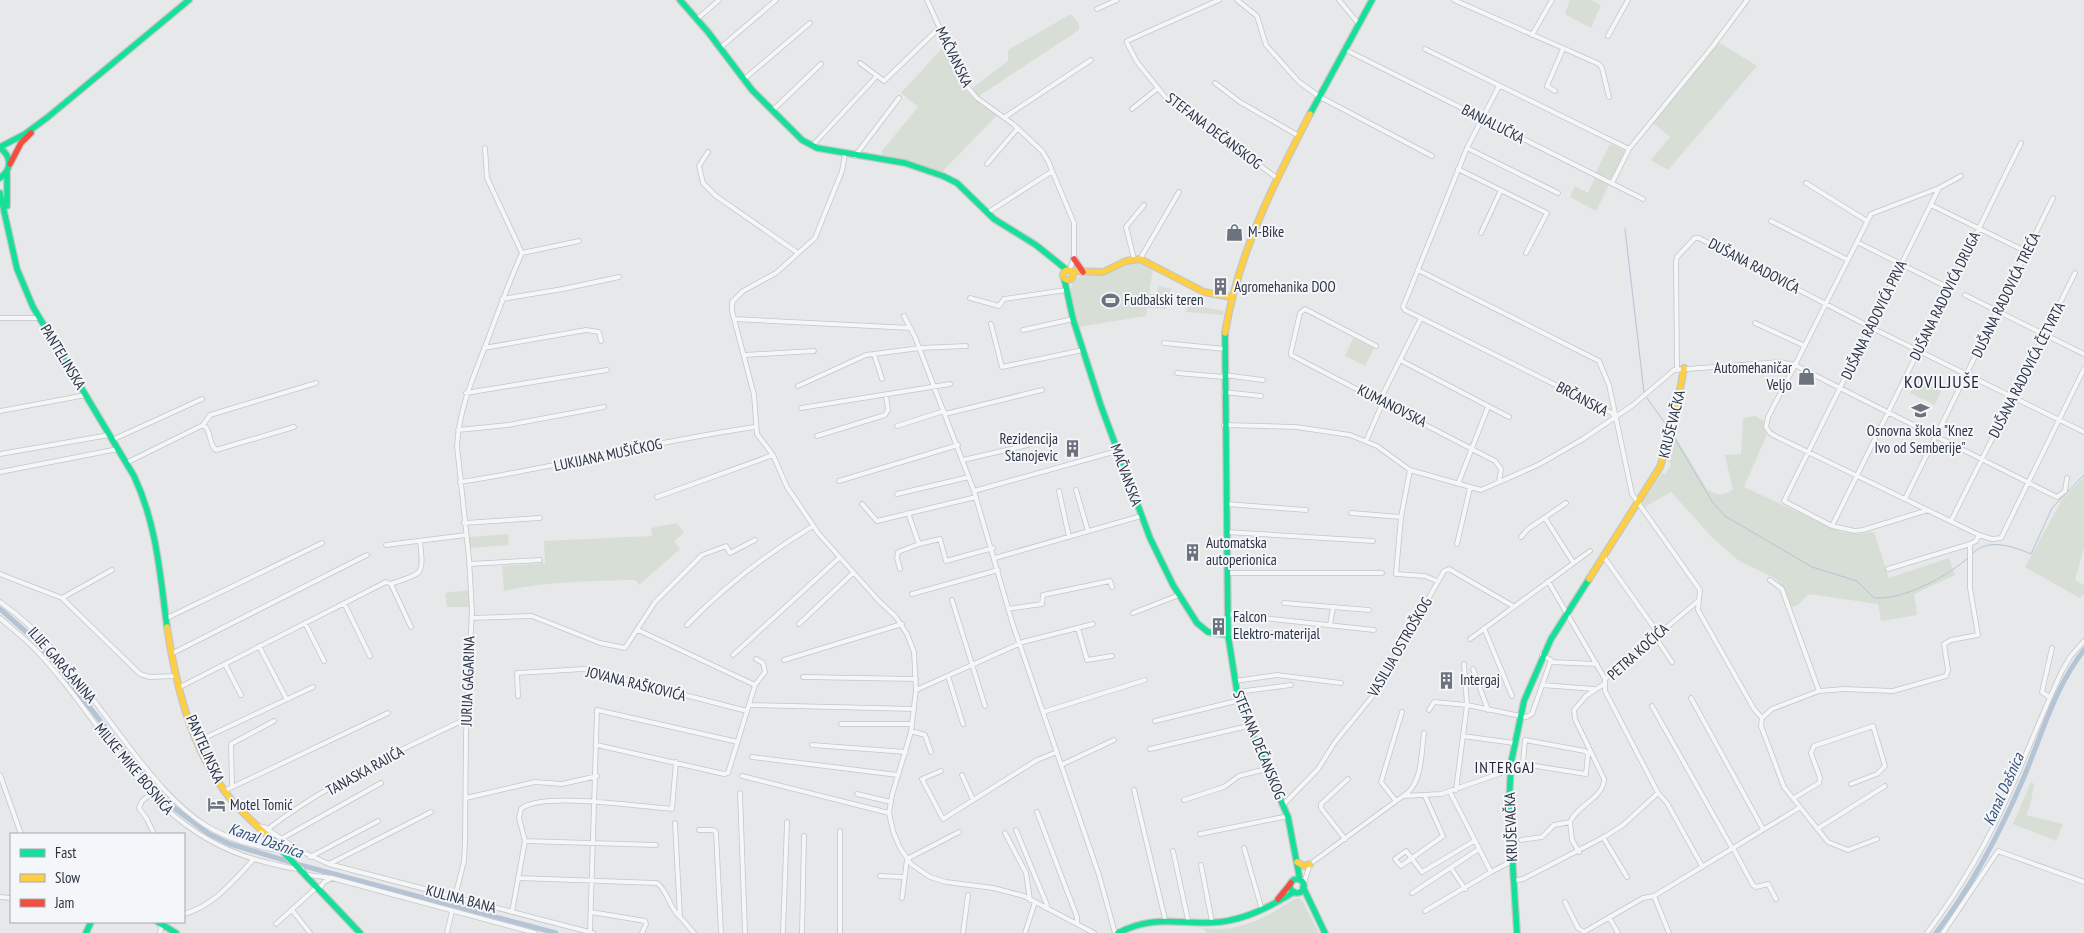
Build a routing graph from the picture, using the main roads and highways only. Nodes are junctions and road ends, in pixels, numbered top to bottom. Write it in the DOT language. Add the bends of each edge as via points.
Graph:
graph roads {
  1 [pos="189,0"];
  2 [pos="680,0"];
  3 [pos="1372,0"];
  4 [pos="46,118"];
  5 [pos="0,148"];
  6 [pos="10,164"];
  7 [pos="7,173"];
  8 [pos="0,178"];
  9 [pos="0,193"];
  10 [pos="9,231"];
  11 [pos="1074,259"];
  12 [pos="1085,272"];
  13 [pos="1068,274"];
  14 [pos="1231,297"];
  15 [pos="1680,368"];
  16 [pos="1228,635"];
  17 [pos="1297,854"];
  18 [pos="1297,862"];
  19 [pos="1310,864"];
  20 [pos="1291,882"];
  21 [pos="1302,884"];
  22 [pos="1295,892"];
  23 [pos="1275,903"];
  24 [pos="1314,910"];
  25 [pos="165,924"];
  26 [pos="176,933"];
  27 [pos="360,933"];
  28 [pos="1117,933"];
  29 [pos="1325,933"];
  30 [pos="1517,933"];
  1 -- 4 [label="main road"];
  2 -- 13 [label="main road" via="743,80 802,140 812,146 904,163 943,176 956,183 987,213 1036,245"];
  3 -- 14 [label="main road, STEFANA DEČANSKOG" via="1277,178 1250,238"];
  4 -- 5 [label="main road"];
  4 -- 6 [label="main road" via="21,143"];
  5 -- 6 [label="main road" via="7,154"];
  6 -- 7 [label="main road"];
  7 -- 8 [label="main road"];
  7 -- 10 [label="main road"];
  9 -- 10 [label="main road"];
  10 -- 27 [label="main road, PANTELINSKA" via="20,277 40,318 144,494 155,525 171,654 198,741 224,791 308,875"];
  11 -- 12 [label="main road"];
  12 -- 13 [label="main road"];
  12 -- 14 [label="main road" via="1103,272 1137,259 1204,292"];
  13 -- 16 [label="main road, MAČVANSKA" via="1066,293 1073,319 1141,516 1179,595 1200,627 1212,634"];
  14 -- 16 [label="main road, STEFANA DEČANSKOG" via="1224,376"];
  15 -- 30 [label="main road, KRUŠEVAČKA" via="1683,378 1660,467 1542,655 1520,717 1510,770 1509,806"];
  16 -- 17 [label="main road, STEFANA DEČANSKOG" via="1237,692 1248,726 1288,816"];
  17 -- 18 [label="main road"];
  17 -- 20 [label="main road"];
  18 -- 19 [label="main road" via="1304,866"];
  18 -- 21 [label="main road"];
  20 -- 21 [label="main road"];
  20 -- 22 [label="main road"];
  20 -- 23 [label="main road"];
  21 -- 22 [label="main road"];
  21 -- 24 [label="main road"];
  22 -- 23 [label="main road"];
  22 -- 24 [label="main road"];
  23 -- 28 [label="main road" via="1230,920 1164,919 1142,922"];
  24 -- 29 [label="main road"];
  25 -- 26 [label="main road"];
}
